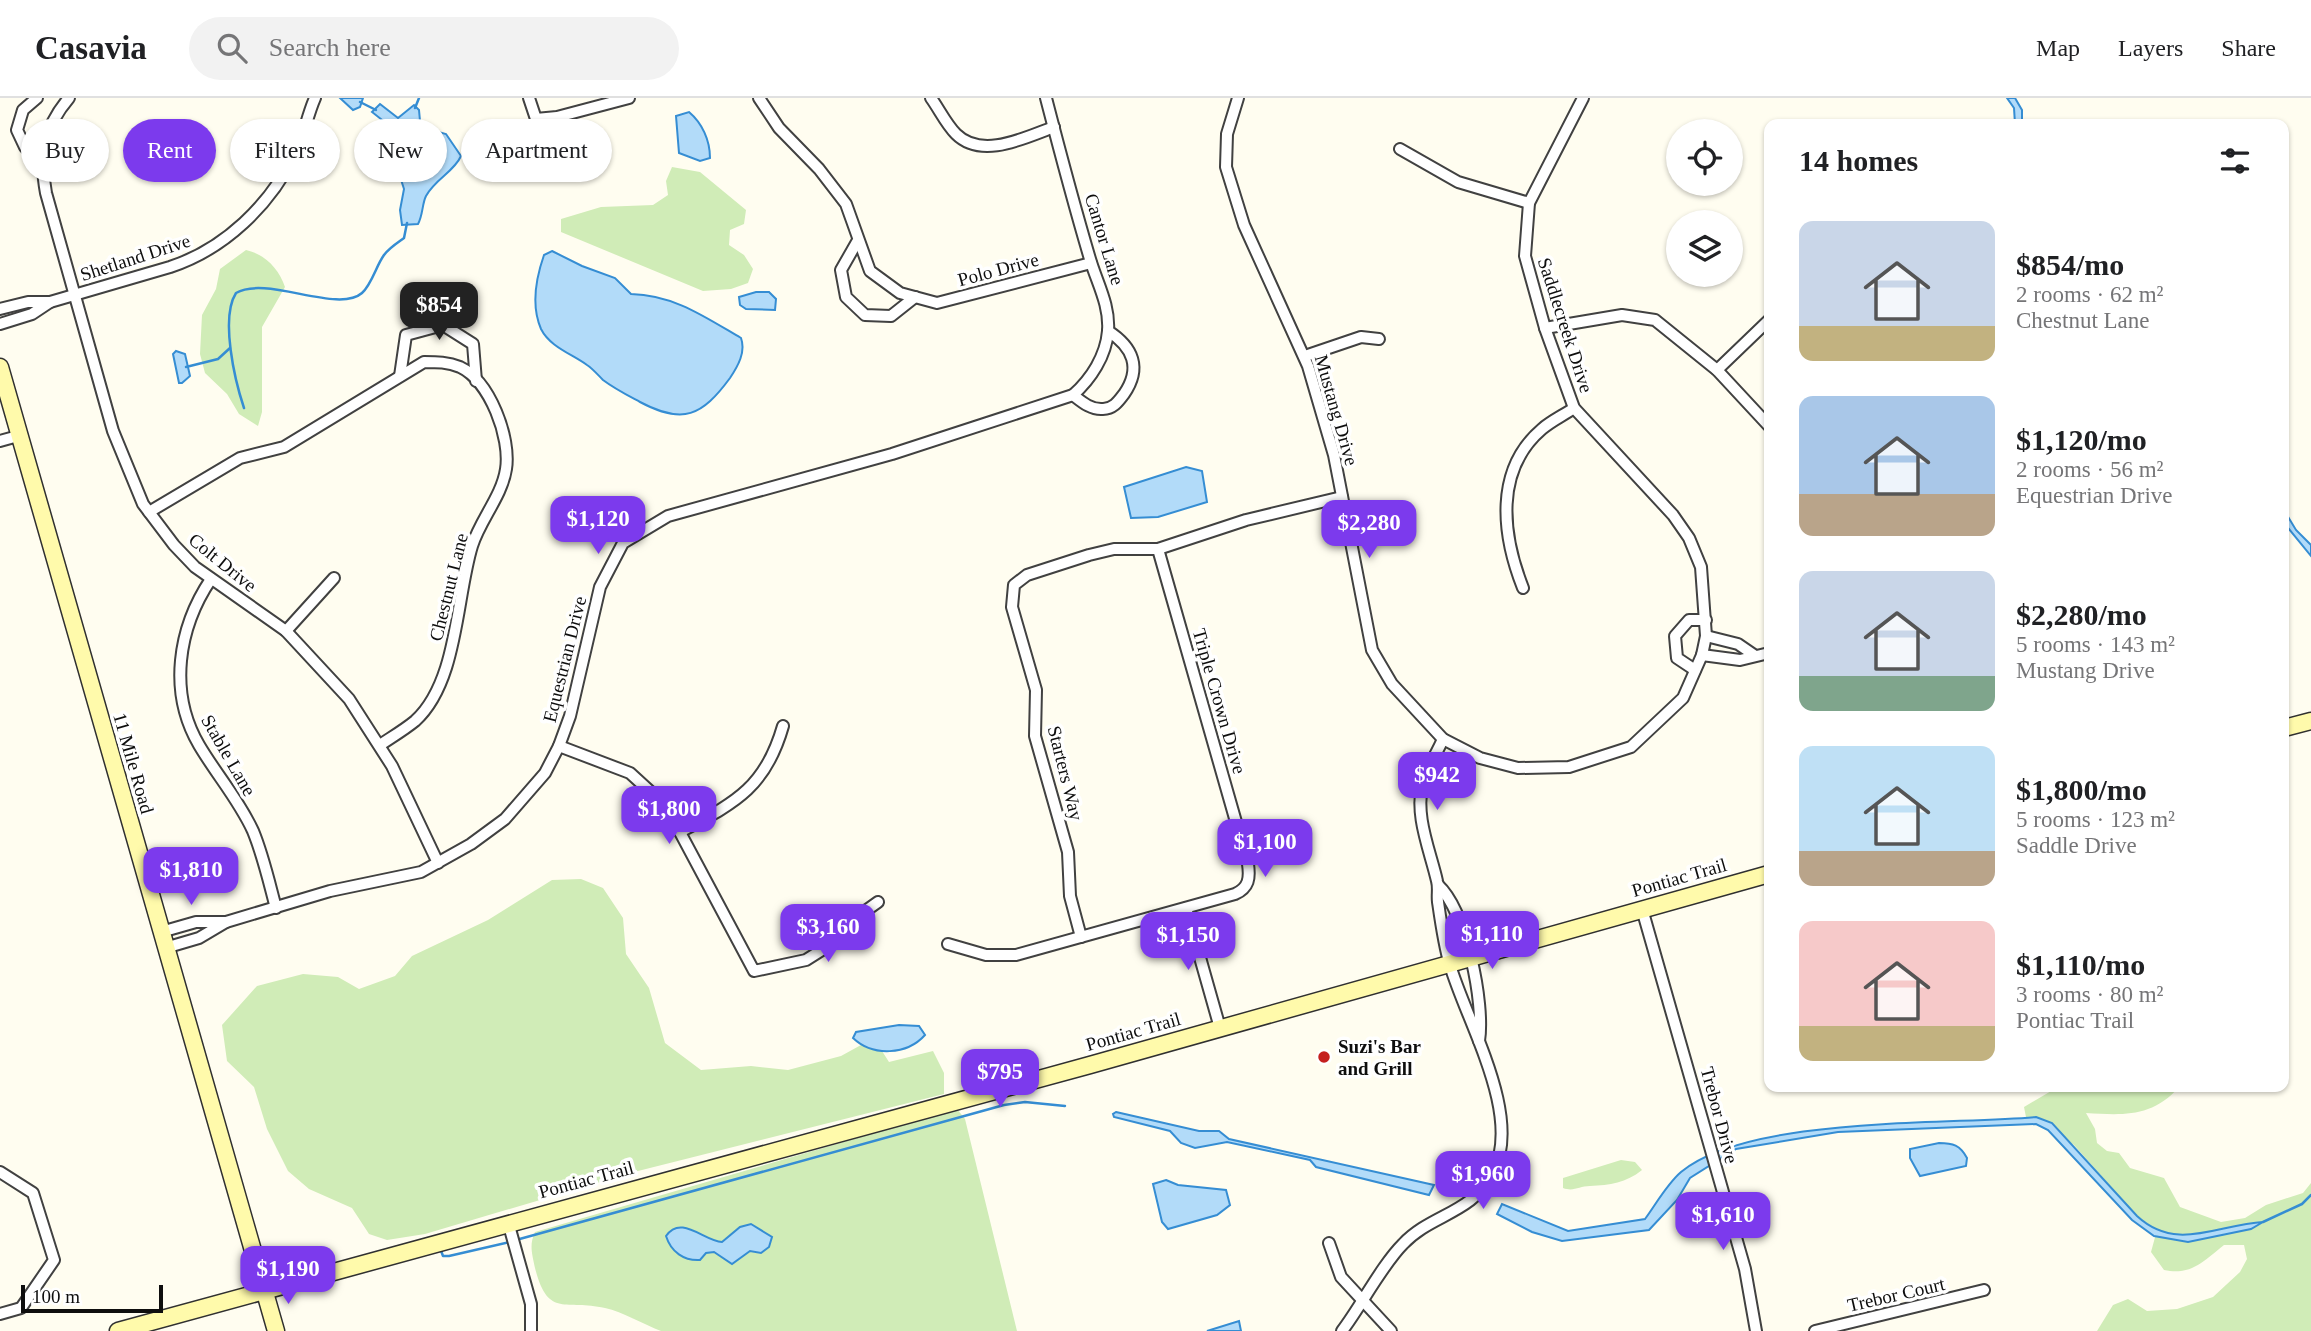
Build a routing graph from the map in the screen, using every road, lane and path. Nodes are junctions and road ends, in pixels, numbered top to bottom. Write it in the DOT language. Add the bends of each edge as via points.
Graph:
graph roads {
  1 [pos="37,98"];
  2 [pos="69,98"];
  3 [pos="315,98"];
  4 [pos="529,98"];
  5 [pos="629,98"];
  6 [pos="759,98"];
  7 [pos="931,98"];
  8 [pos="1046,98"];
  9 [pos="1238,98"];
  10 [pos="1583,98"];
  11 [pos="54,119"];
  12 [pos="1054,127"];
  13 [pos="21,138"];
  14 [pos="1400,149"];
  15 [pos="45,182"];
  16 [pos="1529,202"];
  17 [pos="857,242"];
  18 [pos="1091,262"];
  19 [pos="75,295"];
  20 [pos="915,297"];
  21 [pos="50,302"];
  22 [pos="0,309"];
  23 [pos="0,324"];
  24 [pos="1764,325"];
  25 [pos="1545,328"];
  26 [pos="1108,331"];
  27 [pos="1378,339"];
  28 [pos="1305,356"];
  29 [pos="0,367"];
  30 [pos="1717,370"];
  31 [pos="400,376"];
  32 [pos="476,381"];
  33 [pos="1073,396"];
  34 [pos="1574,408"];
  35 [pos="1764,421"];
  36 [pos="18,436"];
  37 [pos="0,441"];
  38 [pos="1342,497"];
  39 [pos="149,512"];
  40 [pos="1158,550"];
  41 [pos="334,578"];
  42 [pos="211,579"];
  43 [pos="1523,588"];
  44 [pos="1706,620"];
  45 [pos="286,631"];
  46 [pos="1706,636"];
  47 [pos="1702,654"];
  48 [pos="1764,654"];
  49 [pos="1754,655"];
  50 [pos="1695,670"];
  51 [pos="2311,721"];
  52 [pos="783,726"];
  53 [pos="2289,727"];
  54 [pos="1443,739"];
  55 [pos="380,746"];
  56 [pos="559,746"];
  57 [pos="680,832"];
  58 [pos="438,863"];
  59 [pos="1764,875"];
  60 [pos="1438,885"];
  61 [pos="878,902"];
  62 [pos="276,908"];
  63 [pos="1186,908"];
  64 [pos="1643,909"];
  65 [pos="1081,937"];
  66 [pos="163,940"];
  67 [pos="948,944"];
  68 [pos="1470,958"];
  69 [pos="1450,964"];
  70 [pos="1220,1028"];
  71 [pos="1479,1041"];
  72 [pos="0,1172"];
  73 [pos="508,1222"];
  74 [pos="1329,1243"];
  75 [pos="1984,1290"];
  76 [pos="264,1291"];
  77 [pos="1365,1300"];
  78 [pos="0,1314"];
  79 [pos="118,1331"];
  80 [pos="276,1331"];
  81 [pos="531,1331"];
  82 [pos="1342,1331"];
  83 [pos="1391,1331"];
  84 [pos="1756,1331"];
  85 [pos="1815,1331"];
  1 -- 13 [label="street" via="23,110 17,130"];
  2 -- 11 [label="street, Colt Drive"];
  3 -- 19 [label="street, Shetland Drive" via="286,169 250,217 224,240 190,261"];
  4 -- 5 [label="street" via="536,119"];
  6 -- 17 [label="street, Polo Drive" via="779,128 846,204"];
  7 -- 12 [label="street" via="957,135 982,146 1006,144"];
  8 -- 12 [label="street, Cantor Lane"];
  9 -- 28 [label="street, Mustang Drive" via="1227,134 1226,167 1244,225"];
  10 -- 16 [label="street, Saddlecreek Drive"];
  12 -- 18 [label="street, Cantor Lane"];
  14 -- 16 [label="street" via="1458,182"];
  15 -- 19 [label="street, Colt Drive"];
  16 -- 25 [label="street, Saddlecreek Drive" via="1525,256"];
  17 -- 20 [label="street, Polo Drive" via="870,271 900,293"];
  17 -- 20 [label="street" via="841,270 846,297 865,315 891,316"];
  18 -- 20 [label="street, Polo Drive" via="937,303"];
  18 -- 26 [label="street, Cantor Lane" via="1105,300"];
  19 -- 21 [label="street, Shetland Drive"];
  19 -- 39 [label="street, Colt Drive" via="113,431"];
  21 -- 22 [label="street, Shetland Drive"];
  21 -- 23 [label="street, Shetland Drive" via="32,314"];
  24 -- 30 [label="street"];
  25 -- 30 [label="street" via="1622,315 1655,320"];
  25 -- 34 [label="street, Saddlecreek Drive"];
  26 -- 33 [label="street" via="1102,358"];
  26 -- 33 [label="street" via="1124,341 1132,355 1132,383 1116,404 1104,409 1090,407"];
  27 -- 28 [label="street" via="1361,337"];
  28 -- 38 [label="street, Mustang Drive"];
  29 -- 36 [label="main road, 11 Mile Road"];
  30 -- 35 [label="street"];
  31 -- 32 [label="street, Chestnut Lane" via="424,362 444,362 463,368"];
  31 -- 32 [label="street" via="405,335 443,325 473,344"];
  31 -- 39 [label="street, Chestnut Lane" via="284,447 240,458"];
  32 -- 55 [label="street, Chestnut Lane" via="496,408 505,441 506,469 472,545 449,654 433,696 416,720"];
  33 -- 56 [label="street, Equestrian Drive" via="892,454 668,516 623,542 600,587"];
  34 -- 43 [label="street" via="1541,429 1511,470 1505,505 1512,561"];
  34 -- 44 [label="street, Saddlecreek Drive" via="1689,538 1701,567"];
  36 -- 37 [label="street"];
  36 -- 66 [label="main road, 11 Mile Road"];
  38 -- 40 [label="street, Starters Way" via="1247,520"];
  38 -- 54 [label="street, Mustang Drive" via="1371,650 1392,684"];
  39 -- 42 [label="street, Colt Drive" via="174,545"];
  40 -- 63 [label="street, Triple Crown Drive" via="1250,874 1241,891"];
  40 -- 65 [label="street, Starters Way" via="1114,549 1089,555 1027,575 1014,585 1012,593 1036,690 1035,736 1068,852 1070,896"];
  41 -- 45 [label="street"];
  42 -- 45 [label="street, Colt Drive"];
  42 -- 62 [label="street, Stable Lane" via="196,602 183,640 181,697 199,745 252,830"];
  44 -- 46 [label="street, Saddlecreek Drive"];
  44 -- 50 [label="street" via="1689,620 1675,636 1677,658"];
  45 -- 55 [label="street, Colt Drive" via="349,699"];
  46 -- 47 [label="street, Saddlecreek Drive"];
  46 -- 49 [label="street" via="1738,644"];
  47 -- 49 [label="street" via="1740,660"];
  47 -- 50 [label="street, Mustang Drive"];
  48 -- 49 [label="street"];
  50 -- 54 [label="street, Mustang Drive" via="1683,698 1658,725 1631,747 1600,760 1569,767 1518,768 1480,758"];
  51 -- 53 [label="main road"];
  52 -- 57 [label="street" via="762,775 734,803"];
  54 -- 60 [label="street" via="1422,783 1421,811"];
  55 -- 58 [label="street, Colt Drive"];
  56 -- 57 [label="street" via="630,773 666,806"];
  56 -- 58 [label="street, Equestrian Drive" via="545,773 505,819"];
  57 -- 61 [label="street" via="754,971 806,960"];
  58 -- 62 [label="street, Equestrian Drive" via="421,872"];
  59 -- 64 [label="main road, Pontiac Trail"];
  60 -- 68 [label="street" via="1449,895"];
  60 -- 69 [label="street"];
  62 -- 66 [label="street, Equestrian Drive" via="226,922 200,937"];
  63 -- 65 [label="street, Triple Crown Drive"];
  63 -- 70 [label="street"];
  64 -- 68 [label="main road, Pontiac Trail"];
  64 -- 84 [label="street, Trebor Drive" via="1745,1269"];
  65 -- 67 [label="street, Triple Crown Drive" via="1001,956"];
  66 -- 76 [label="main road, 11 Mile Road"];
  68 -- 69 [label="main road, Pontiac Trail"];
  68 -- 71 [label="street" via="1482,1023"];
  69 -- 70 [label="main road, Pontiac Trail"];
  69 -- 71 [label="street"];
  70 -- 73 [label="main road, Pontiac Trail"];
  71 -- 77 [label="street" via="1502,1127 1494,1172 1469,1203 1402,1244"];
  72 -- 78 [label="street" via="33,1193 54,1260 22,1308"];
  73 -- 76 [label="main road, Pontiac Trail"];
  73 -- 81 [label="street" via="531,1304"];
  74 -- 77 [label="street" via="1341,1277"];
  75 -- 85 [label="street, Trebor Court"];
  76 -- 79 [label="main road, Pontiac Trail"];
  76 -- 80 [label="main road, 11 Mile Road"];
  77 -- 82 [label="street"];
  77 -- 83 [label="street"];
}
